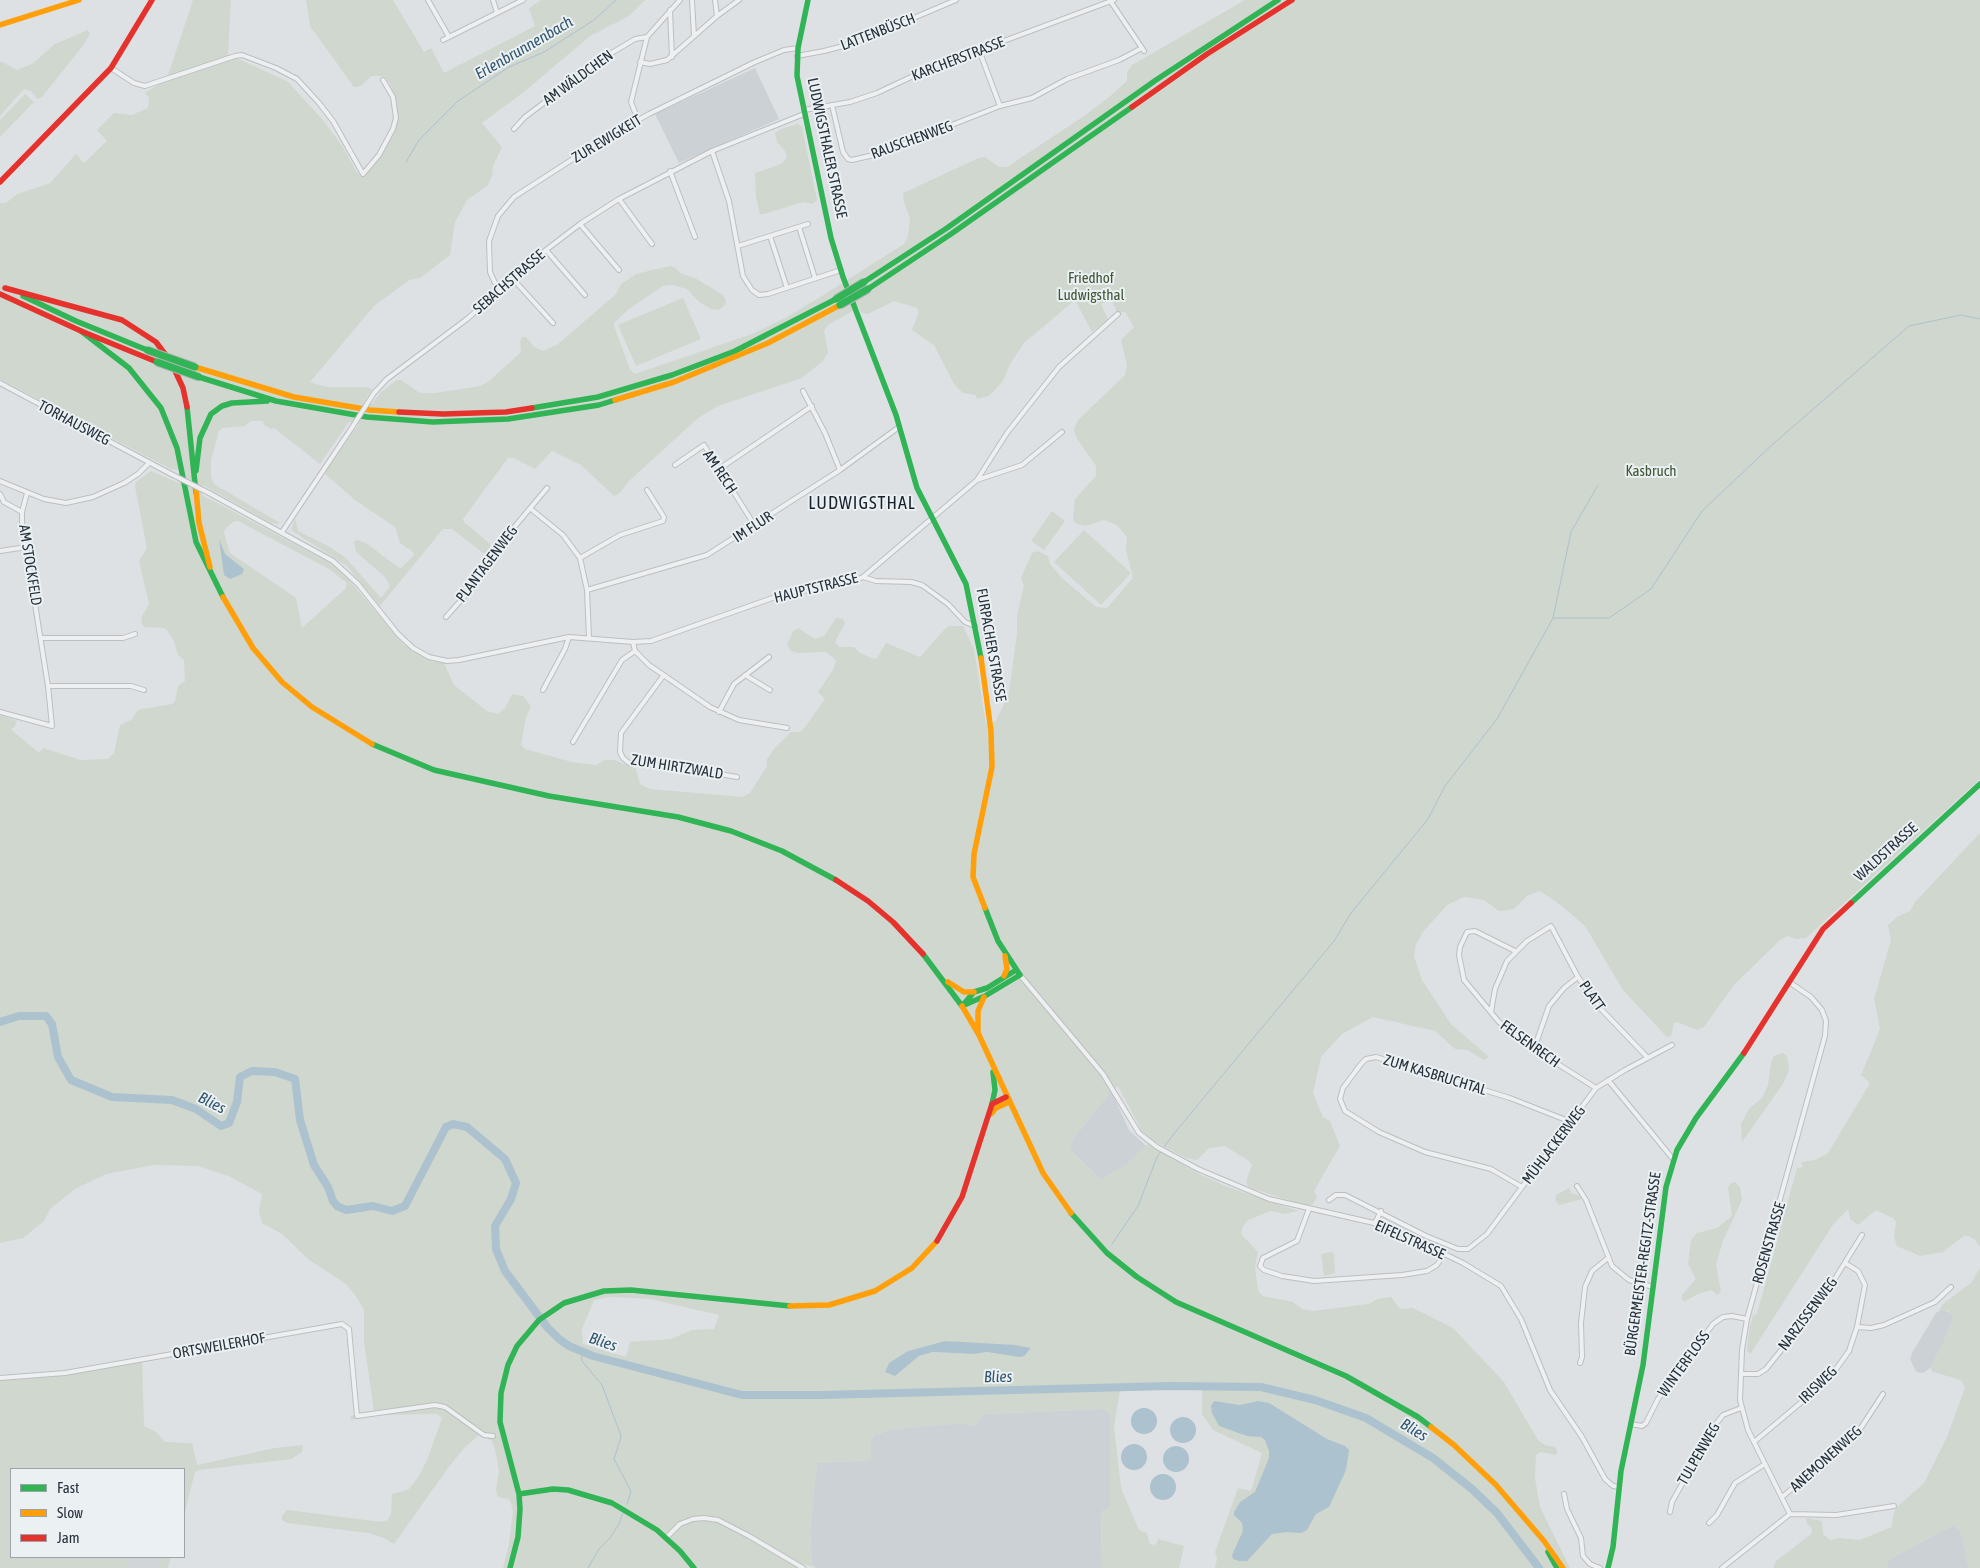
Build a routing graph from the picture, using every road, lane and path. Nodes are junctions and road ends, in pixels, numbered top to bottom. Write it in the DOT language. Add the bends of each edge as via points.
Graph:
graph roads {
  1 [pos="77,0"];
  2 [pos="152,0"];
  3 [pos="428,0"];
  4 [pos="493,0"];
  5 [pos="523,0"];
  6 [pos="680,0"];
  7 [pos="692,0"];
  8 [pos="715,0"];
  9 [pos="738,0"];
  10 [pos="808,0"];
  11 [pos="956,0"];
  12 [pos="1278,0"];
  13 [pos="1292,0"];
  14 [pos="1113,1"];
  15 [pos="670,10"];
  16 [pos="498,13"];
  17 [pos="717,16"];
  18 [pos="0,25"];
  19 [pos="694,36"];
  20 [pos="449,37"];
  21 [pos="647,37"];
  22 [pos="443,40"];
  23 [pos="979,50"];
  24 [pos="1143,50"];
  25 [pos="797,52"];
  26 [pos="672,57"];
  27 [pos="640,62"];
  28 [pos="111,68"];
  29 [pos="384,80"];
  30 [pos="832,105"];
  31 [pos="1000,106"];
  32 [pos="804,112"];
  33 [pos="638,120"];
  34 [pos="514,129"];
  35 [pos="712,151"];
  36 [pos="670,171"];
  37 [pos="0,182"];
  38 [pos="619,199"];
  39 [pos="580,224"];
  40 [pos="808,224"];
  41 [pos="799,227"];
  42 [pos="770,236"];
  43 [pos="694,237"];
  44 [pos="652,244"];
  45 [pos="738,246"];
  46 [pos="546,250"];
  47 [pos="619,270"];
  48 [pos="841,270"];
  49 [pos="815,278"];
  50 [pos="513,279"];
  51 [pos="866,286"];
  52 [pos="787,288"];
  53 [pos="2,289"];
  54 [pos="501,289"];
  55 [pos="585,295"];
  56 [pos="838,302"];
  57 [pos="1118,314"];
  58 [pos="554,323"];
  59 [pos="81,331"];
  60 [pos="0,383"];
  61 [pos="803,391"];
  62 [pos="276,400"];
  63 [pos="812,406"];
  64 [pos="900,426"];
  65 [pos="1062,432"];
  66 [pos="149,463"];
  67 [pos="674,464"];
  68 [pos="985,468"];
  69 [pos="719,469"];
  70 [pos="840,470"];
  71 [pos="992,474"];
  72 [pos="977,480"];
  73 [pos="1,482"];
  74 [pos="548,488"];
  75 [pos="0,489"];
  76 [pos="647,490"];
  77 [pos="27,493"];
  78 [pos="196,493"];
  79 [pos="0,494"];
  80 [pos="531,509"];
  81 [pos="22,512"];
  82 [pos="933,517"];
  83 [pos="754,526"];
  84 [pos="282,532"];
  85 [pos="27,547"];
  86 [pos="0,551"];
  87 [pos="580,558"];
  88 [pos="863,577"];
  89 [pos="216,584"];
  90 [pos="587,590"];
  91 [pos="446,617"];
  92 [pos="976,626"];
  93 [pos="135,634"];
  94 [pos="568,637"];
  95 [pos="41,638"];
  96 [pos="589,638"];
  97 [pos="633,642"];
  98 [pos="413,648"];
  99 [pos="635,651"];
  100 [pos="769,657"];
  101 [pos="745,675"];
  102 [pos="663,676"];
  103 [pos="48,686"];
  104 [pos="144,690"];
  105 [pos="543,690"];
  106 [pos="770,690"];
  107 [pos="0,712"];
  108 [pos="719,712"];
  109 [pos="786,728"];
  110 [pos="572,742"];
  111 [pos="736,777"];
  112 [pos="1980,784"];
  113 [pos="1814,943"];
  114 [pos="1515,951"];
  115 [pos="1003,952"];
  116 [pos="1018,972"];
  117 [pos="1004,977"];
  118 [pos="1578,977"];
  119 [pos="942,978"];
  120 [pos="1789,982"];
  121 [pos="974,992"];
  122 [pos="985,996"];
  123 [pos="962,1006"];
  124 [pos="1491,1013"];
  125 [pos="979,1035"];
  126 [pos="1672,1045"];
  127 [pos="1534,1049"];
  128 [pos="1647,1057"];
  129 [pos="992,1065"];
  130 [pos="1608,1080"];
  131 [pos="1596,1088"];
  132 [pos="1008,1100"];
  133 [pos="992,1104"];
  134 [pos="988,1118"];
  135 [pos="1571,1122"];
  136 [pos="1673,1159"];
  137 [pos="1577,1186"];
  138 [pos="1522,1188"];
  139 [pos="1329,1200"];
  140 [pos="1310,1209"];
  141 [pos="1381,1211"];
  142 [pos="1375,1222"];
  143 [pos="1862,1235"];
  144 [pos="1444,1254"];
  145 [pos="1608,1258"];
  146 [pos="1845,1263"];
  147 [pos="1653,1287"];
  148 [pos="1951,1287"];
  149 [pos="1747,1319"];
  150 [pos="1856,1327"];
  151 [pos="1580,1363"];
  152 [pos="1741,1374"];
  153 [pos="0,1378"];
  154 [pos="1884,1394"];
  155 [pos="1741,1408"];
  156 [pos="1632,1424"];
  157 [pos="493,1436"];
  158 [pos="1754,1442"];
  159 [pos="1766,1464"];
  160 [pos="1619,1487"];
  161 [pos="519,1494"];
  162 [pos="1564,1494"];
  163 [pos="1782,1497"];
  164 [pos="1894,1506"];
  165 [pos="1670,1512"];
  166 [pos="1790,1514"];
  167 [pos="1528,1521"];
  168 [pos="1709,1523"];
  169 [pos="666,1538"];
  170 [pos="510,1568"];
  171 [pos="694,1568"];
  172 [pos="802,1568"];
  173 [pos="1557,1568"];
  174 [pos="1563,1568"];
  175 [pos="1600,1568"];
  176 [pos="1608,1568"];
  177 [pos="1722,1568"];
  1 -- 18 [label="main road"];
  2 -- 28 [label="main road"];
  3 -- 20 [label="street"];
  4 -- 16 [label="street"];
  5 -- 16 [label="street"];
  6 -- 15 [label="street"];
  7 -- 19 [label="street"];
  8 -- 17 [label="street"];
  9 -- 17 [label="street"];
  10 -- 25 [label="main road, LUDWIGSTHALER STRASSE"];
  11 -- 25 [label="street, LATTENBÜSCH" via="855,43 824,51"];
  12 -- 51 [label="main road" via="1156,80"];
  13 -- 51 [label="main road" via="1207,54 990,208"];
  14 -- 23 [label="street, KARCHERSTRASSE"];
  14 -- 24 [label="street, KARCHERSTRASSE"];
  15 -- 21 [label="street"];
  15 -- 26 [label="street"];
  16 -- 20 [label="street"];
  17 -- 19 [label="street"];
  19 -- 26 [label="street"];
  20 -- 22 [label="street"];
  21 -- 27 [label="street"];
  21 -- 34 [label="street, AM WÄLDCHEN" via="640,37 605,57 525,117"];
  23 -- 30 [label="street, KARCHERSTRASSE" via="926,70 877,94"];
  23 -- 31 [label="street"];
  24 -- 31 [label="street, RAUSCHENWEG" via="1067,79 1032,98"];
  25 -- 32 [label="main road, LUDWIGSTHALER STRASSE" via="797,76"];
  25 -- 33 [label="street, ZUR EWIGKEIT" via="784,50 755,62"];
  26 -- 27 [label="street" via="659,64"];
  27 -- 33 [label="street" via="631,102"];
  28 -- 29 [label="street" via="145,86 242,55 276,68 297,79 333,121 363,174 379,154 396,118 393,97"];
  28 -- 37 [label="main road"];
  30 -- 31 [label="street, RAUSCHENWEG" via="843,152 852,160 904,145"];
  30 -- 32 [label="street, KARCHERSTRASSE"];
  32 -- 35 [label="street, SEBACHSTRASSE"];
  32 -- 48 [label="main road, LUDWIGSTHALER STRASSE" via="826,217"];
  33 -- 54 [label="street, ZUR EWIGKEIT" via="514,197 503,210 495,222 488,249 492,278"];
  35 -- 36 [label="street, SEBACHSTRASSE"];
  35 -- 45 [label="street" via="729,201"];
  36 -- 38 [label="street, SEBACHSTRASSE"];
  36 -- 43 [label="street"];
  38 -- 39 [label="street, SEBACHSTRASSE"];
  38 -- 44 [label="street"];
  39 -- 46 [label="street, SEBACHSTRASSE"];
  39 -- 47 [label="street"];
  40 -- 41 [label="street"];
  41 -- 42 [label="street"];
  41 -- 49 [label="street"];
  42 -- 45 [label="street"];
  42 -- 52 [label="street"];
  45 -- 52 [label="street" via="743,276 752,290 764,295"];
  46 -- 50 [label="street, SEBACHSTRASSE"];
  46 -- 55 [label="street"];
  48 -- 49 [label="street"];
  48 -- 64 [label="main road, FURPACHER STRASSE"];
  49 -- 52 [label="street"];
  50 -- 54 [label="street, SEBACHSTRASSE"];
  50 -- 58 [label="street"];
  51 -- 56 [label="main road, bridge"];
  53 -- 56 [label="main road, bridge" via="147,350 294,397 370,410 443,414 506,412 598,397 672,375 742,347"];
  53 -- 59 [label="main road"];
  53 -- 78 [label="main road" via="122,320 156,342 171,362 183,388"];
  54 -- 84 [label="street, SEBACHSTRASSE, bridge" via="387,379 374,393"];
  56 -- 62 [label="main road" via="768,343 708,370 623,398 570,410 508,419 433,422 367,417"];
  57 -- 68 [label="street, HAUPTSTRASSE" via="1060,367 1007,433"];
  59 -- 62 [label="main road, bridge" via="156,362"];
  59 -- 89 [label="main road" via="129,368 152,394 164,414 181,462 198,549"];
  60 -- 66 [label="street, TORHAUSWEG"];
  61 -- 63 [label="street"];
  62 -- 78 [label="main road" via="232,403 211,414 203,427 198,447"];
  63 -- 69 [label="street"];
  63 -- 70 [label="street"];
  64 -- 70 [label="street, IM FLUR"];
  64 -- 82 [label="main road, FURPACHER STRASSE" via="916,483"];
  65 -- 71 [label="street" via="1022,465"];
  66 -- 77 [label="street" via="128,480 82,501 58,502"];
  66 -- 84 [label="street, TORHAUSWEG, bridge"];
  67 -- 69 [label="street, AM RECH" via="704,445"];
  68 -- 71 [label="street"];
  68 -- 72 [label="street, HAUPTSTRASSE"];
  69 -- 83 [label="street, AM RECH"];
  70 -- 83 [label="street, IM FLUR"];
  71 -- 72 [label="street"];
  72 -- 82 [label="street, HAUPTSTRASSE"];
  73 -- 75 [label="street"];
  73 -- 77 [label="street"];
  74 -- 80 [label="street, PLANTAGENWEG"];
  76 -- 87 [label="street" via="664,517 663,521 620,535"];
  77 -- 81 [label="street, AM STOCKFELD"];
  78 -- 89 [label="main road" via="204,548"];
  79 -- 81 [label="street" via="4,502"];
  80 -- 87 [label="street" via="563,535"];
  80 -- 91 [label="street, PLANTAGENWEG" via="496,549 471,589"];
  81 -- 85 [label="street, AM STOCKFELD"];
  82 -- 88 [label="street, HAUPTSTRASSE"];
  82 -- 92 [label="main road, FURPACHER STRASSE" via="963,576"];
  83 -- 90 [label="street, IM FLUR" via="695,560"];
  84 -- 98 [label="street, TORHAUSWEG" via="322,554 346,572"];
  85 -- 86 [label="street"];
  85 -- 95 [label="street, AM STOCKFELD"];
  87 -- 90 [label="street"];
  88 -- 92 [label="street" via="922,585 948,604 965,622"];
  88 -- 97 [label="street, HAUPTSTRASSE" via="781,595 662,638"];
  89 -- 119 [label="main road" via="243,634 276,675 320,712 366,741 407,759 465,778 678,818 755,840 794,856 850,889 892,922"];
  90 -- 96 [label="street"];
  92 -- 115 [label="main road, FURPACHER STRASSE" via="993,755 972,873"];
  93 -- 95 [label="street" via="123,638"];
  94 -- 96 [label="street, HAUPTSTRASSE"];
  94 -- 98 [label="street, HAUPTSTRASSE" via="449,660 429,657"];
  94 -- 105 [label="street"];
  95 -- 103 [label="street, AM STOCKFELD"];
  96 -- 97 [label="street, HAUPTSTRASSE"];
  97 -- 99 [label="street"];
  99 -- 102 [label="street"];
  99 -- 110 [label="street" via="622,660"];
  100 -- 101 [label="street"];
  101 -- 106 [label="street"];
  101 -- 108 [label="street" via="734,684"];
  102 -- 108 [label="street"];
  102 -- 111 [label="street, ZUM HIRTZWALD" via="622,733 620,752 623,758 629,763"];
  103 -- 104 [label="street" via="131,686"];
  103 -- 107 [label="street, AM STOCKFELD" via="52,726"];
  108 -- 109 [label="street" via="739,720"];
  112 -- 113 [label="main road, WALDSTRASSE" via="1834,918"];
  113 -- 120 [label="main road, BÜRGERMEISTER-REGITZ-STRASSE"];
  114 -- 118 [label="street, PLATT" via="1551,926"];
  114 -- 124 [label="street" via="1500,974"];
  114 -- 124 [label="street, FELSENRECH" via="1475,931 1466,932 1460,947 1459,963 1464,980"];
  115 -- 116 [label="main road, FURPACHER STRASSE"];
  115 -- 117 [label="main road" via="1007,966"];
  116 -- 117 [label="main road"];
  116 -- 122 [label="main road"];
  116 -- 140 [label="street, EIFELSTRASSE" via="1103,1074 1139,1133 1157,1147 1247,1191"];
  117 -- 121 [label="main road"];
  118 -- 127 [label="street" via="1549,1006"];
  118 -- 128 [label="street, PLATT" via="1609,1020"];
  119 -- 121 [label="main road" via="964,992"];
  119 -- 123 [label="main road"];
  120 -- 136 [label="main road, BÜRGERMEISTER-REGITZ-STRASSE" via="1734,1069 1696,1118"];
  120 -- 149 [label="street, ROSENSTRASSE" via="1811,997 1822,1010 1826,1020 1825,1036"];
  121 -- 123 [label="main road"];
  122 -- 123 [label="main road"];
  122 -- 125 [label="main road" via="978,1012"];
  123 -- 125 [label="main road"];
  124 -- 127 [label="street, FELSENRECH"];
  125 -- 129 [label="main road"];
  126 -- 128 [label="street, MÜHLACKERWEG"];
  127 -- 131 [label="street, FELSENRECH"];
  128 -- 130 [label="street, MÜHLACKERWEG"];
  129 -- 132 [label="main road"];
  129 -- 133 [label="main road" via="995,1086"];
  130 -- 131 [label="street, MÜHLACKERWEG"];
  130 -- 136 [label="street"];
  131 -- 135 [label="street, MÜHLACKERWEG"];
  132 -- 133 [label="main road"];
  132 -- 134 [label="main road"];
  132 -- 167 [label="main road" via="1033,1155 1059,1198 1087,1233 1120,1265 1184,1306 1346,1376 1403,1407 1438,1431 1473,1462"];
  133 -- 134 [label="main road"];
  134 -- 161 [label="main road" via="950,1223 922,1259 890,1284 860,1298 816,1306 604,1291 556,1307 539,1320 524,1336 508,1364 500,1403 502,1434"];
  135 -- 138 [label="street, MÜHLACKERWEG"];
  135 -- 138 [label="street, ZUM KASBRUCHTAL" via="1510,1098 1376,1057 1361,1064 1341,1094 1342,1106 1354,1117 1425,1152 1491,1169"];
  136 -- 147 [label="main road, BÜRGERMEISTER-REGITZ-STRASSE" via="1666,1187"];
  137 -- 145 [label="street" via="1586,1200"];
  138 -- 141 [label="street, MÜHLACKERWEG" via="1487,1234 1474,1247 1464,1250"];
  139 -- 141 [label="street, MÜHLACKERWEG" via="1336,1195 1345,1195"];
  140 -- 142 [label="street, EIFELSTRASSE"];
  140 -- 144 [label="street" via="1297,1241 1263,1258 1260,1266 1264,1270 1314,1281 1402,1275 1427,1270"];
  141 -- 142 [label="street"];
  142 -- 144 [label="street, EIFELSTRASSE"];
  143 -- 146 [label="street, NARZISSENWEG"];
  144 -- 160 [label="street, EIFELSTRASSE" via="1490,1278 1507,1292 1522,1319 1550,1390 1582,1437 1605,1479"];
  145 -- 147 [label="street" via="1622,1277"];
  145 -- 151 [label="street" via="1592,1271 1585,1287 1580,1323"];
  146 -- 150 [label="street, IRISWEG" via="1858,1271 1864,1280"];
  146 -- 152 [label="street, NARZISSENWEG" via="1823,1298 1766,1369 1758,1374"];
  147 -- 156 [label="main road, BÜRGERMEISTER-REGITZ-STRASSE"];
  148 -- 150 [label="street" via="1935,1302 1884,1325"];
  149 -- 152 [label="street, ROSENSTRASSE"];
  149 -- 156 [label="street, WINTERFLOSS" via="1723,1317 1713,1324 1658,1399 1646,1423 1642,1426"];
  150 -- 158 [label="street, IRISWEG" via="1849,1351 1837,1370"];
  152 -- 155 [label="street, ROSENSTRASSE"];
  153 -- 157 [label="street, ORTSWEILERHOF" via="65,1373 342,1324 349,1329 358,1416 435,1405 445,1407 484,1435"];
  154 -- 163 [label="street, ANEMONENWEG" via="1855,1437"];
  155 -- 158 [label="street, ROSENSTRASSE"];
  155 -- 165 [label="street, TULPENWEG" via="1723,1415 1715,1425 1672,1502"];
  156 -- 160 [label="main road, BÜRGERMEISTER-REGITZ-STRASSE"];
  158 -- 159 [label="street, ROSENSTRASSE"];
  159 -- 163 [label="street, ROSENSTRASSE"];
  159 -- 168 [label="street" via="1739,1479"];
  160 -- 176 [label="main road, BÜRGERMEISTER-REGITZ-STRASSE"];
  161 -- 169 [label="main road" via="553,1490 588,1495 624,1509"];
  161 -- 170 [label="main road" via="520,1521"];
  162 -- 175 [label="street" via="1581,1538 1583,1556"];
  163 -- 166 [label="street, ROSENSTRASSE"];
  164 -- 166 [label="street" via="1836,1515"];
  166 -- 177 [label="street"];
  167 -- 173 [label="main road"];
  167 -- 174 [label="main road"];
  169 -- 171 [label="main road"];
  169 -- 172 [label="street" via="680,1524 693,1519 718,1520"];
}
